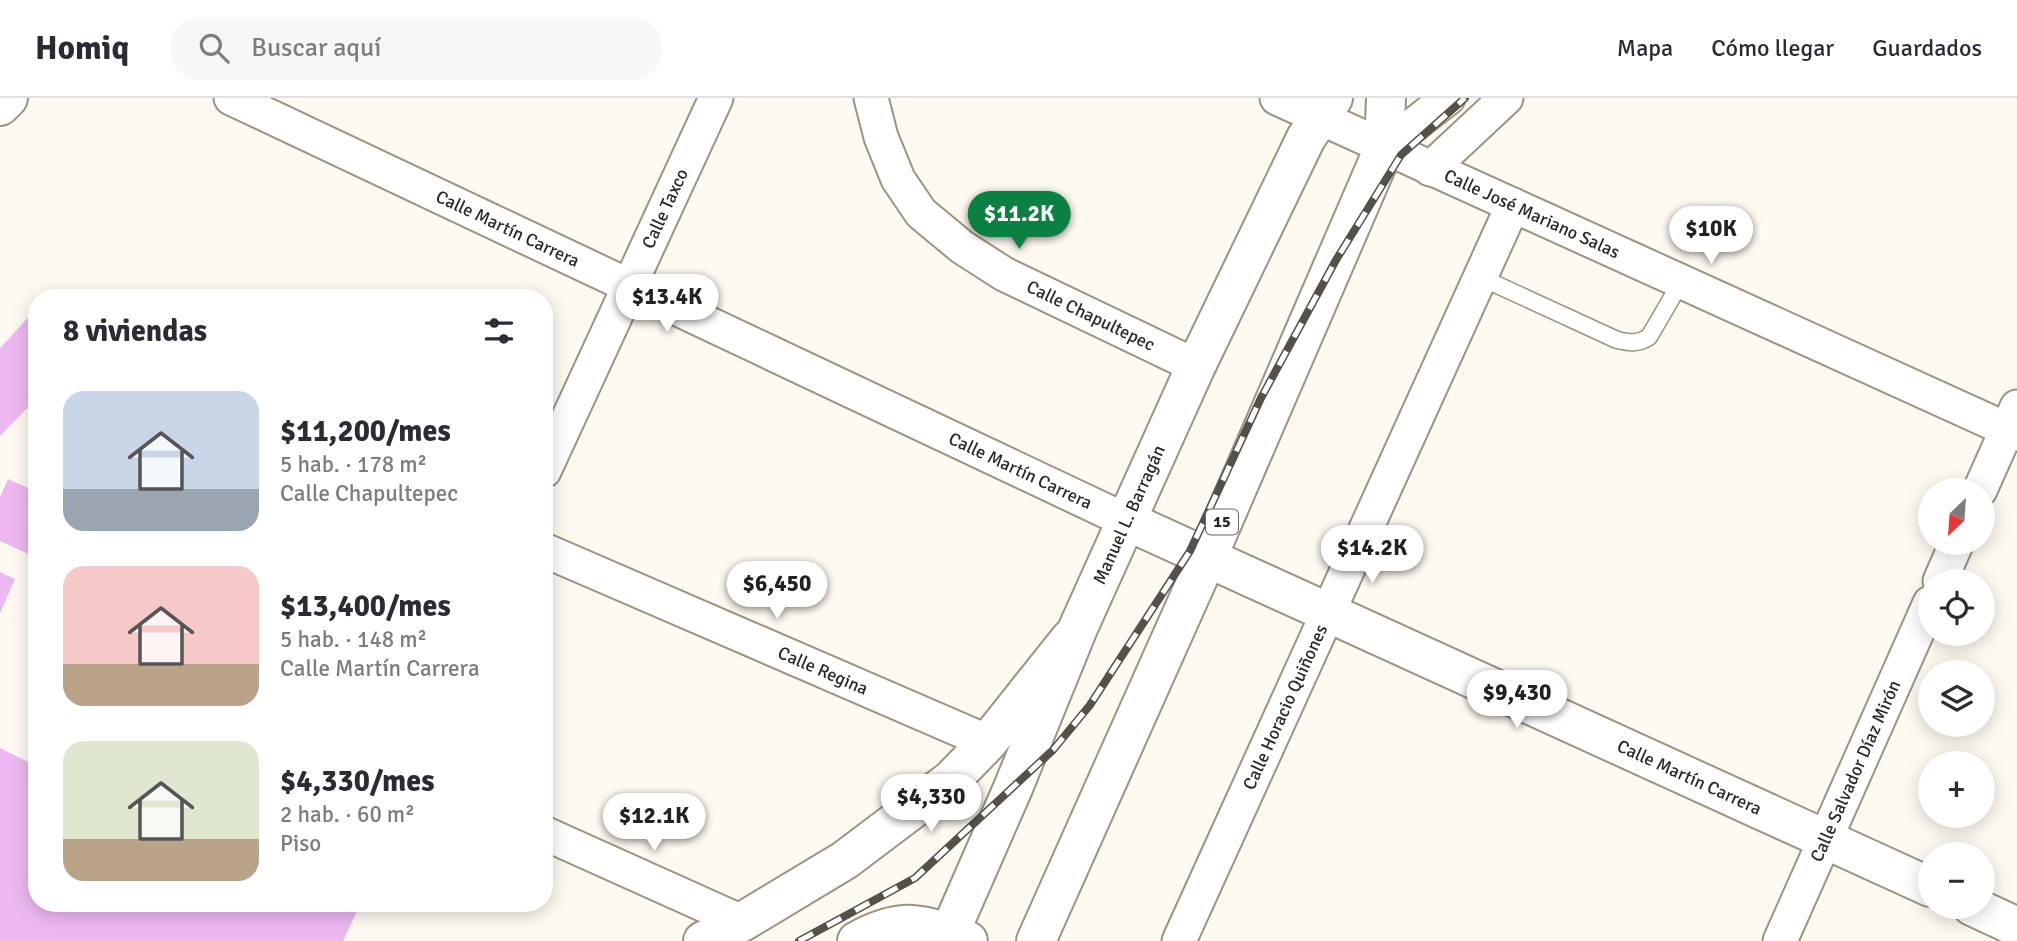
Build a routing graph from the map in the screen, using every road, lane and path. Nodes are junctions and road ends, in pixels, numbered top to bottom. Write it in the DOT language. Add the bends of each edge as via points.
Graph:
graph roads {
  1 [pos="8,98"];
  2 [pos="231,98"];
  3 [pos="716,98"];
  4 [pos="871,98"];
  5 [pos="1277,98"];
  6 [pos="1386,98"];
  7 [pos="1447,98"];
  8 [pos="1506,98"];
  9 [pos="0,106"];
  10 [pos="1326,108"];
  11 [pos="1384,148"];
  12 [pos="1430,169"];
  13 [pos="1513,205"];
  14 [pos="1480,277"];
  15 [pos="1681,282"];
  16 [pos="630,287"];
  17 [pos="1196,366"];
  18 [pos="2014,424"];
  19 [pos="553,452"];
  20 [pos="1986,478"];
  21 [pos="1127,521"];
  22 [pos="553,554"];
  23 [pos="1207,558"];
  24 [pos="1330,612"];
  25 [pos="1078,628"];
  26 [pos="1918,630"];
  27 [pos="988,742"];
  28 [pos="553,837"];
  29 [pos="1825,838"];
  30 [pos="1918,881"];
  31 [pos="1995,917"];
  32 [pos="742,922"];
  33 [pos="2017,927"];
  34 [pos="954,939"];
  35 [pos="703,941"];
  36 [pos="857,941"];
  37 [pos="1037,941"];
  38 [pos="1179,941"];
  39 [pos="1780,941"];
  1 -- 9 [label="main road"];
  2 -- 16 [label="street, Calle Martín Carrera"];
  3 -- 16 [label="street, Calle Taxco"];
  4 -- 17 [label="street, Calle Chapultepec" via="898,180 920,213 1004,274"];
  5 -- 10 [label="street, Calle José Mariano Salas"];
  6 -- 11 [label="main road, 15"];
  7 -- 11 [label="street"];
  8 -- 12 [label="street"];
  10 -- 11 [label="street, Calle José Mariano Salas"];
  10 -- 17 [label="main road, Manuel L. Barragán" via="1284,183"];
  11 -- 12 [label="street, Calle José Mariano Salas"];
  11 -- 23 [label="main road, 15"];
  12 -- 13 [label="street, Calle José Mariano Salas"];
  13 -- 14 [label="street, Calle Horacio Quiñones"];
  13 -- 15 [label="street, Calle José Mariano Salas"];
  14 -- 15 [label="lane" via="1630,343 1641,342 1655,330"];
  14 -- 24 [label="street, Calle Horacio Quiñones"];
  15 -- 18 [label="street, Calle José Mariano Salas"];
  16 -- 19 [label="street, Calle Taxco"];
  16 -- 21 [label="street, Calle Martín Carrera"];
  17 -- 21 [label="main road, Manuel L. Barragán"];
  18 -- 20 [label="street"];
  21 -- 23 [label="main road, Calle Martín Carrera"];
  21 -- 25 [label="main road, Manuel L. Barragán"];
  22 -- 27 [label="street, Calle Regina"];
  23 -- 24 [label="main road, Calle Martín Carrera"];
  23 -- 37 [label="main road, 15"];
  24 -- 29 [label="main road, Calle Martín Carrera"];
  24 -- 38 [label="street, Calle Horacio Quiñones"];
  25 -- 27 [label="main road"];
  25 -- 34 [label="main road, Manuel L. Barragán"];
  26 -- 29 [label="street, Calle Salvador Díaz Mirón"];
  27 -- 32 [label="main road" via="906,816 845,860"];
  28 -- 32 [label="street"];
  29 -- 30 [label="main road, Calle Martín Carrera"];
  29 -- 39 [label="street, Calle Salvador Díaz Mirón"];
  31 -- 33 [label="main road"];
  32 -- 35 [label="main road"];
  34 -- 36 [label="main road" via="922,925 904,923"];
}
